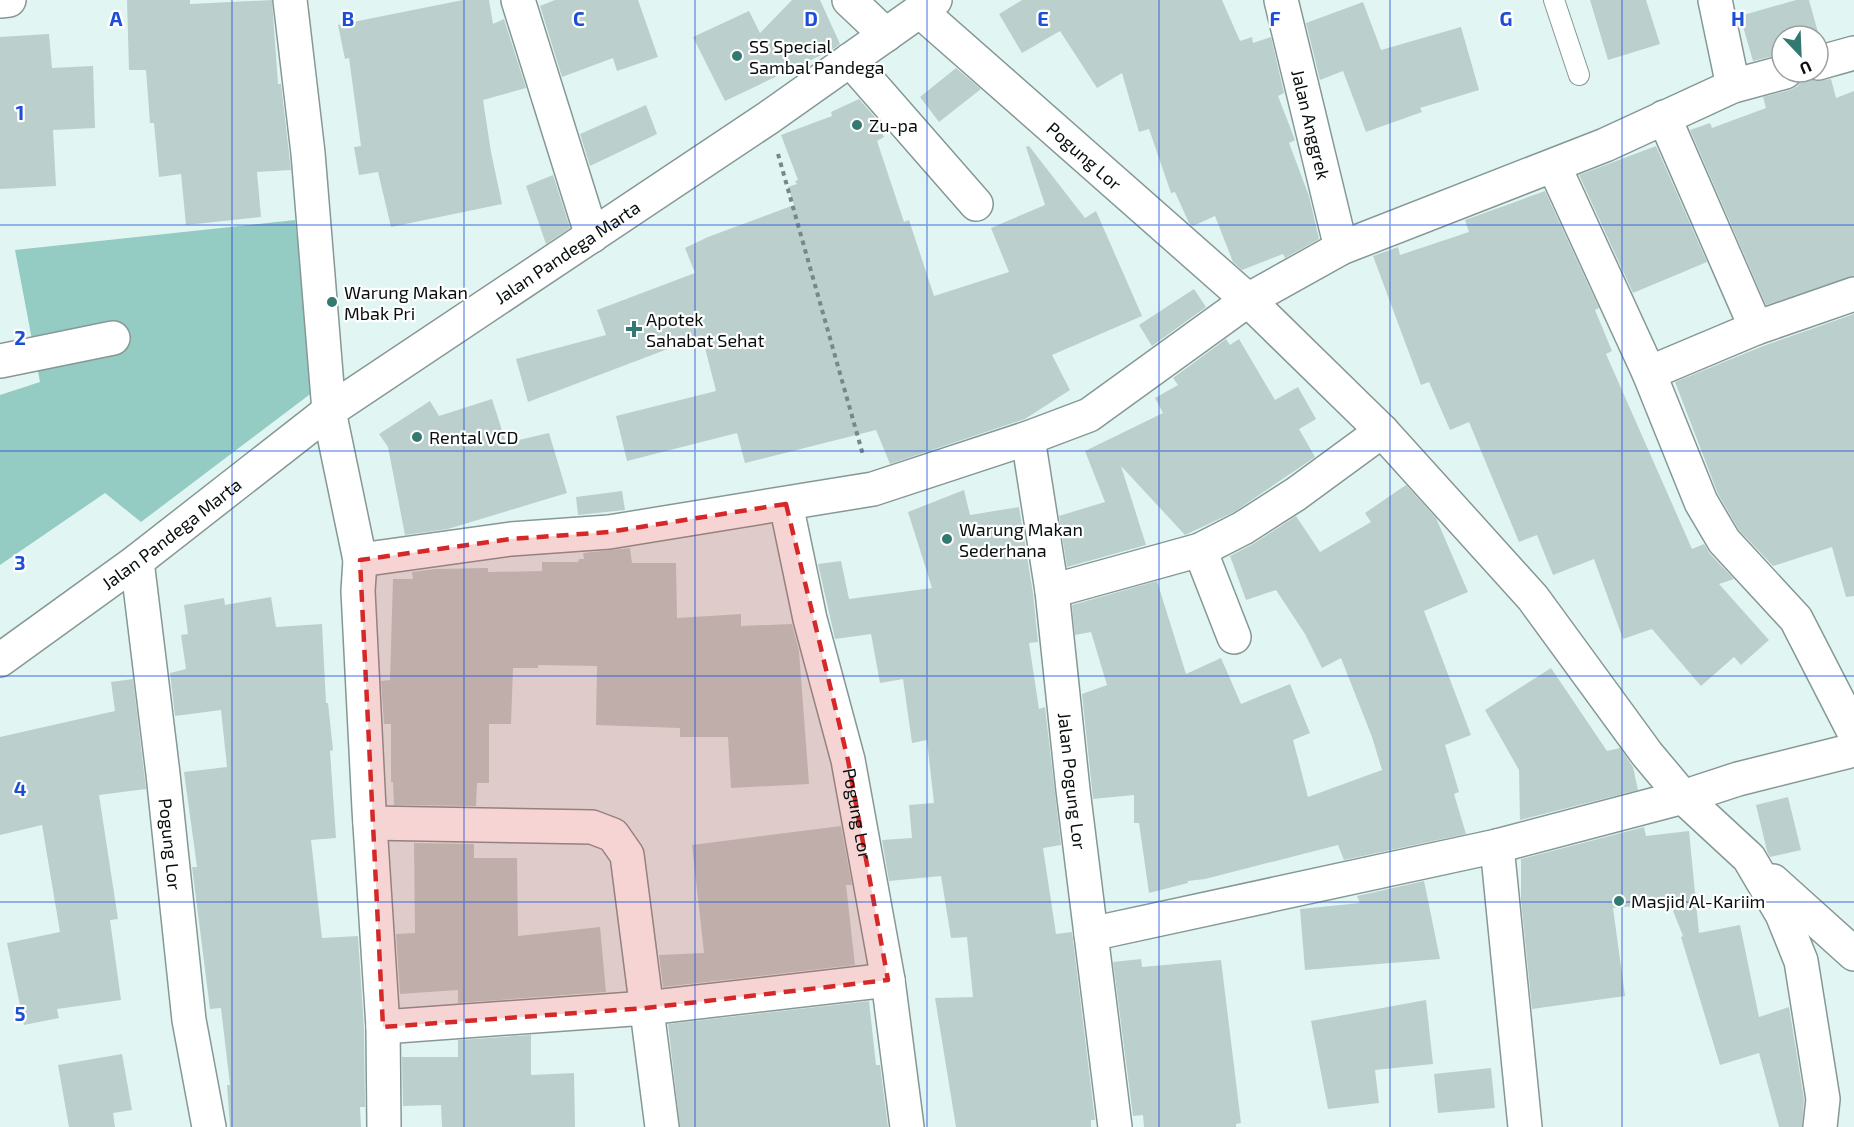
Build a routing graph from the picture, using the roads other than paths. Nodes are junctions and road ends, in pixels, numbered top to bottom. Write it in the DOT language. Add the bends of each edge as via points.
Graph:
graph roads {
  1 [pos="9,0"];
  2 [pos="290,0"];
  3 [pos="518,0"];
  4 [pos="849,0"];
  5 [pos="1281,0"];
  6 [pos="1554,0"];
  7 [pos="1715,0"];
  8 [pos="0,1"];
  9 [pos="927,6"];
  10 [pos="886,35"];
  11 [pos="1854,53"];
  12 [pos="850,60"];
  13 [pos="1830,60"];
  14 [pos="1579,75"];
  15 [pos="1770,76"];
  16 [pos="1733,86"];
  17 [pos="1664,117"];
  18 [pos="1554,166"];
  19 [pos="976,204"];
  20 [pos="592,236"];
  21 [pos="1341,248"];
  22 [pos="1854,294"];
  23 [pos="1248,300"];
  24 [pos="1756,328"];
  25 [pos="112,338"];
  26 [pos="0,361"];
  27 [pos="1649,374"];
  28 [pos="329,411"];
  29 [pos="1382,431"];
  30 [pos="1028,438"];
  31 [pos="786,504"];
  32 [pos="1200,550"];
  33 [pos="360,560"];
  34 [pos="137,561"];
  35 [pos="1052,591"];
  36 [pos="1234,637"];
  37 [pos="0,660"];
  38 [pos="1854,732"];
  39 [pos="1854,750"];
  40 [pos="1683,797"];
  41 [pos="370,823"];
  42 [pos="1497,846"];
  43 [pos="1749,858"];
  44 [pos="1091,934"];
  45 [pos="1854,954"];
  46 [pos="888,980"];
  47 [pos="646,1008"];
  48 [pos="383,1027"];
  49 [pos="209,1127"];
  50 [pos="384,1127"];
  51 [pos="662,1127"];
  52 [pos="907,1127"];
  53 [pos="1115,1127"];
  54 [pos="1525,1127"];
  55 [pos="1820,1127"];
  1 -- 8 [label="street"];
  2 -- 28 [label="street" via="308,153"];
  3 -- 20 [label="street"];
  4 -- 10 [label="street"];
  5 -- 21 [label="street, Jalan Anggrek"];
  6 -- 14 [label="lane"];
  7 -- 16 [label="street"];
  9 -- 10 [label="street, Jalan Pandega Marta"];
  9 -- 23 [label="street, Pogung Lor"];
  10 -- 12 [label="street, Jalan Pandega Marta"];
  11 -- 13 [label="street"];
  12 -- 19 [label="street"];
  12 -- 20 [label="street, Jalan Pandega Marta"];
  15 -- 16 [label="street"];
  16 -- 17 [label="street"];
  17 -- 18 [label="street"];
  17 -- 24 [label="street"];
  18 -- 21 [label="street"];
  18 -- 27 [label="street"];
  20 -- 28 [label="street, Jalan Pandega Marta"];
  21 -- 23 [label="street"];
  22 -- 24 [label="street"];
  23 -- 29 [label="street, Pogung Lor"];
  23 -- 30 [label="street" via="1089,416"];
  24 -- 27 [label="street"];
  25 -- 26 [label="street"];
  27 -- 38 [label="street" via="1701,502 1724,541 1796,619"];
  28 -- 33 [label="street"];
  28 -- 34 [label="street, Jalan Pandega Marta"];
  29 -- 32 [label="street" via="1296,494"];
  29 -- 40 [label="street, Pogung Lor" via="1533,598"];
  30 -- 31 [label="street" via="873,489"];
  30 -- 35 [label="street, Jalan Pogung Lor"];
  31 -- 33 [label="street" via="609,532 511,539"];
  31 -- 46 [label="street, Pogung Lor" via="810,619 848,760"];
  32 -- 35 [label="street"];
  32 -- 36 [label="street"];
  33 -- 41 [label="street"];
  34 -- 37 [label="street, Jalan Pandega Marta"];
  34 -- 49 [label="street, Pogung Lor" via="189,1020"];
  35 -- 44 [label="street, Jalan Pogung Lor"];
  39 -- 40 [label="street"];
  40 -- 42 [label="street"];
  40 -- 43 [label="street, Pogung Lor"];
  41 -- 47 [label="street" via="592,827 613,834 627,855"];
  41 -- 48 [label="street"];
  42 -- 44 [label="street"];
  42 -- 54 [label="street"];
  43 -- 45 [label="street, Pogung Lor"];
  43 -- 55 [label="street" via="1782,914 1801,961 1823,1100"];
  44 -- 53 [label="street, Jalan Pogung Lor"];
  46 -- 47 [label="street"];
  46 -- 52 [label="street, Pogung Lor"];
  47 -- 48 [label="street"];
  47 -- 51 [label="street"];
  48 -- 50 [label="street"];
}
